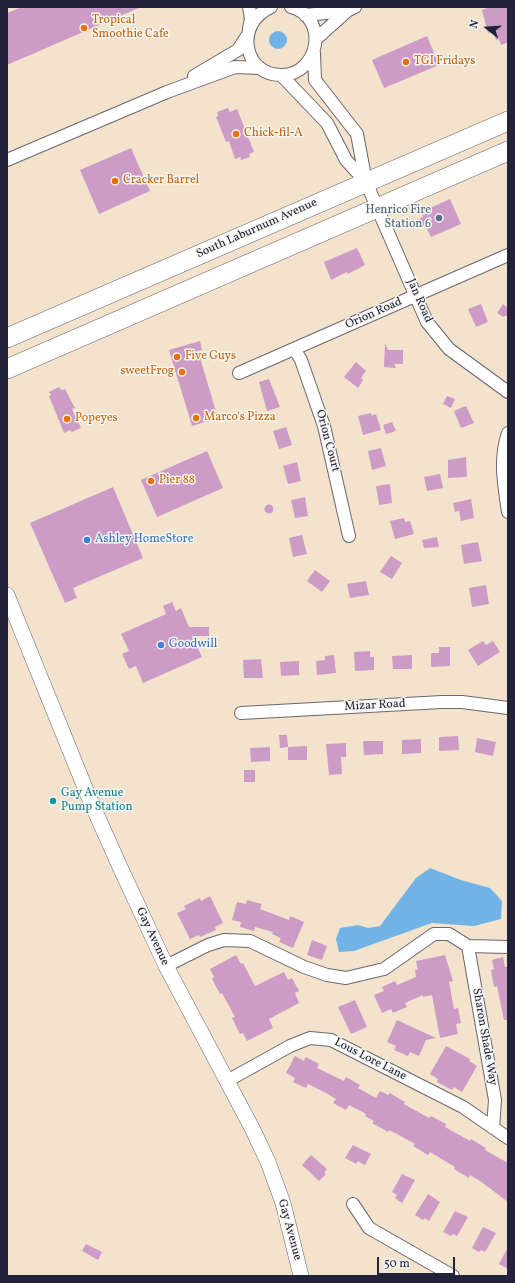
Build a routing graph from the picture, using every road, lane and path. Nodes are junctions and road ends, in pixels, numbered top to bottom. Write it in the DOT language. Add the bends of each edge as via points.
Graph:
graph roads {
  1 [pos="249,7"];
  2 [pos="272,7"];
  3 [pos="296,9"];
  4 [pos="351,9"];
  5 [pos="248,32"];
  6 [pos="316,39"];
  7 [pos="314,53"];
  8 [pos="260,68"];
  9 [pos="281,75"];
  10 [pos="167,92"];
  11 [pos="508,121"];
  12 [pos="508,152"];
  13 [pos="7,160"];
  14 [pos="366,182"];
  15 [pos="378,209"];
  16 [pos="508,255"];
  17 [pos="416,295"];
  18 [pos="7,338"];
  19 [pos="295,350"];
  20 [pos="7,369"];
  21 [pos="239,373"];
  22 [pos="508,392"];
  23 [pos="508,433"];
  24 [pos="508,512"];
  25 [pos="349,536"];
  26 [pos="7,595"];
  27 [pos="508,708"];
  28 [pos="241,713"];
  29 [pos="468,946"];
  30 [pos="508,947"];
  31 [pos="166,966"];
  32 [pos="227,1081"];
  33 [pos="493,1128"];
  34 [pos="508,1138"];
  35 [pos="353,1204"];
  36 [pos="301,1276"];
  37 [pos="453,1276"];
  1 -- 5 [label="street" via="251,19"];
  2 -- 5 [label="street" via="254,18"];
  3 -- 4 [label="street"];
  3 -- 6 [label="street" via="315,30"];
  4 -- 6 [label="street"];
  5 -- 8 [label="street" via="248,48 252,59"];
  5 -- 10 [label="street" via="238,50"];
  6 -- 7 [label="street"];
  7 -- 9 [label="street" via="300,69"];
  7 -- 14 [label="street" via="315,80 357,134"];
  8 -- 9 [label="street"];
  8 -- 10 [label="street" via="235,67"];
  9 -- 14 [label="street" via="327,123 346,160"];
  10 -- 13 [label="street"];
  11 -- 14 [label="main road, South Laburnum Avenue"];
  12 -- 15 [label="main road"];
  14 -- 15 [label="street, Jan Road"];
  14 -- 18 [label="main road, South Laburnum Avenue"];
  15 -- 17 [label="street, Jan Road"];
  15 -- 20 [label="main road"];
  16 -- 17 [label="street, Orion Road"];
  17 -- 19 [label="street, Orion Road"];
  17 -- 22 [label="street, Jan Road" via="427,322 441,341"];
  19 -- 21 [label="street, Orion Road"];
  19 -- 25 [label="street, Orion Court" via="301,360 324,426"];
  23 -- 24 [label="street" via="502,457"];
  26 -- 31 [label="street, Gay Avenue" via="90,800"];
  27 -- 28 [label="street, Mizar Road" via="442,702"];
  29 -- 30 [label="street"];
  29 -- 31 [label="street" via="449,934 434,934 384,969 346,978 304,967 250,941 224,940"];
  29 -- 33 [label="street, Sharon Shade Way" via="495,1100"];
  31 -- 32 [label="street, Gay Avenue"];
  32 -- 33 [label="street, Lous Lore Lane" via="290,1046 310,1038 331,1040 463,1107"];
  32 -- 36 [label="street, Gay Avenue" via="253,1130 273,1176 291,1231"];
  33 -- 34 [label="street, Lous Lore Lane"];
  35 -- 37 [label="street" via="369,1228"];
}
